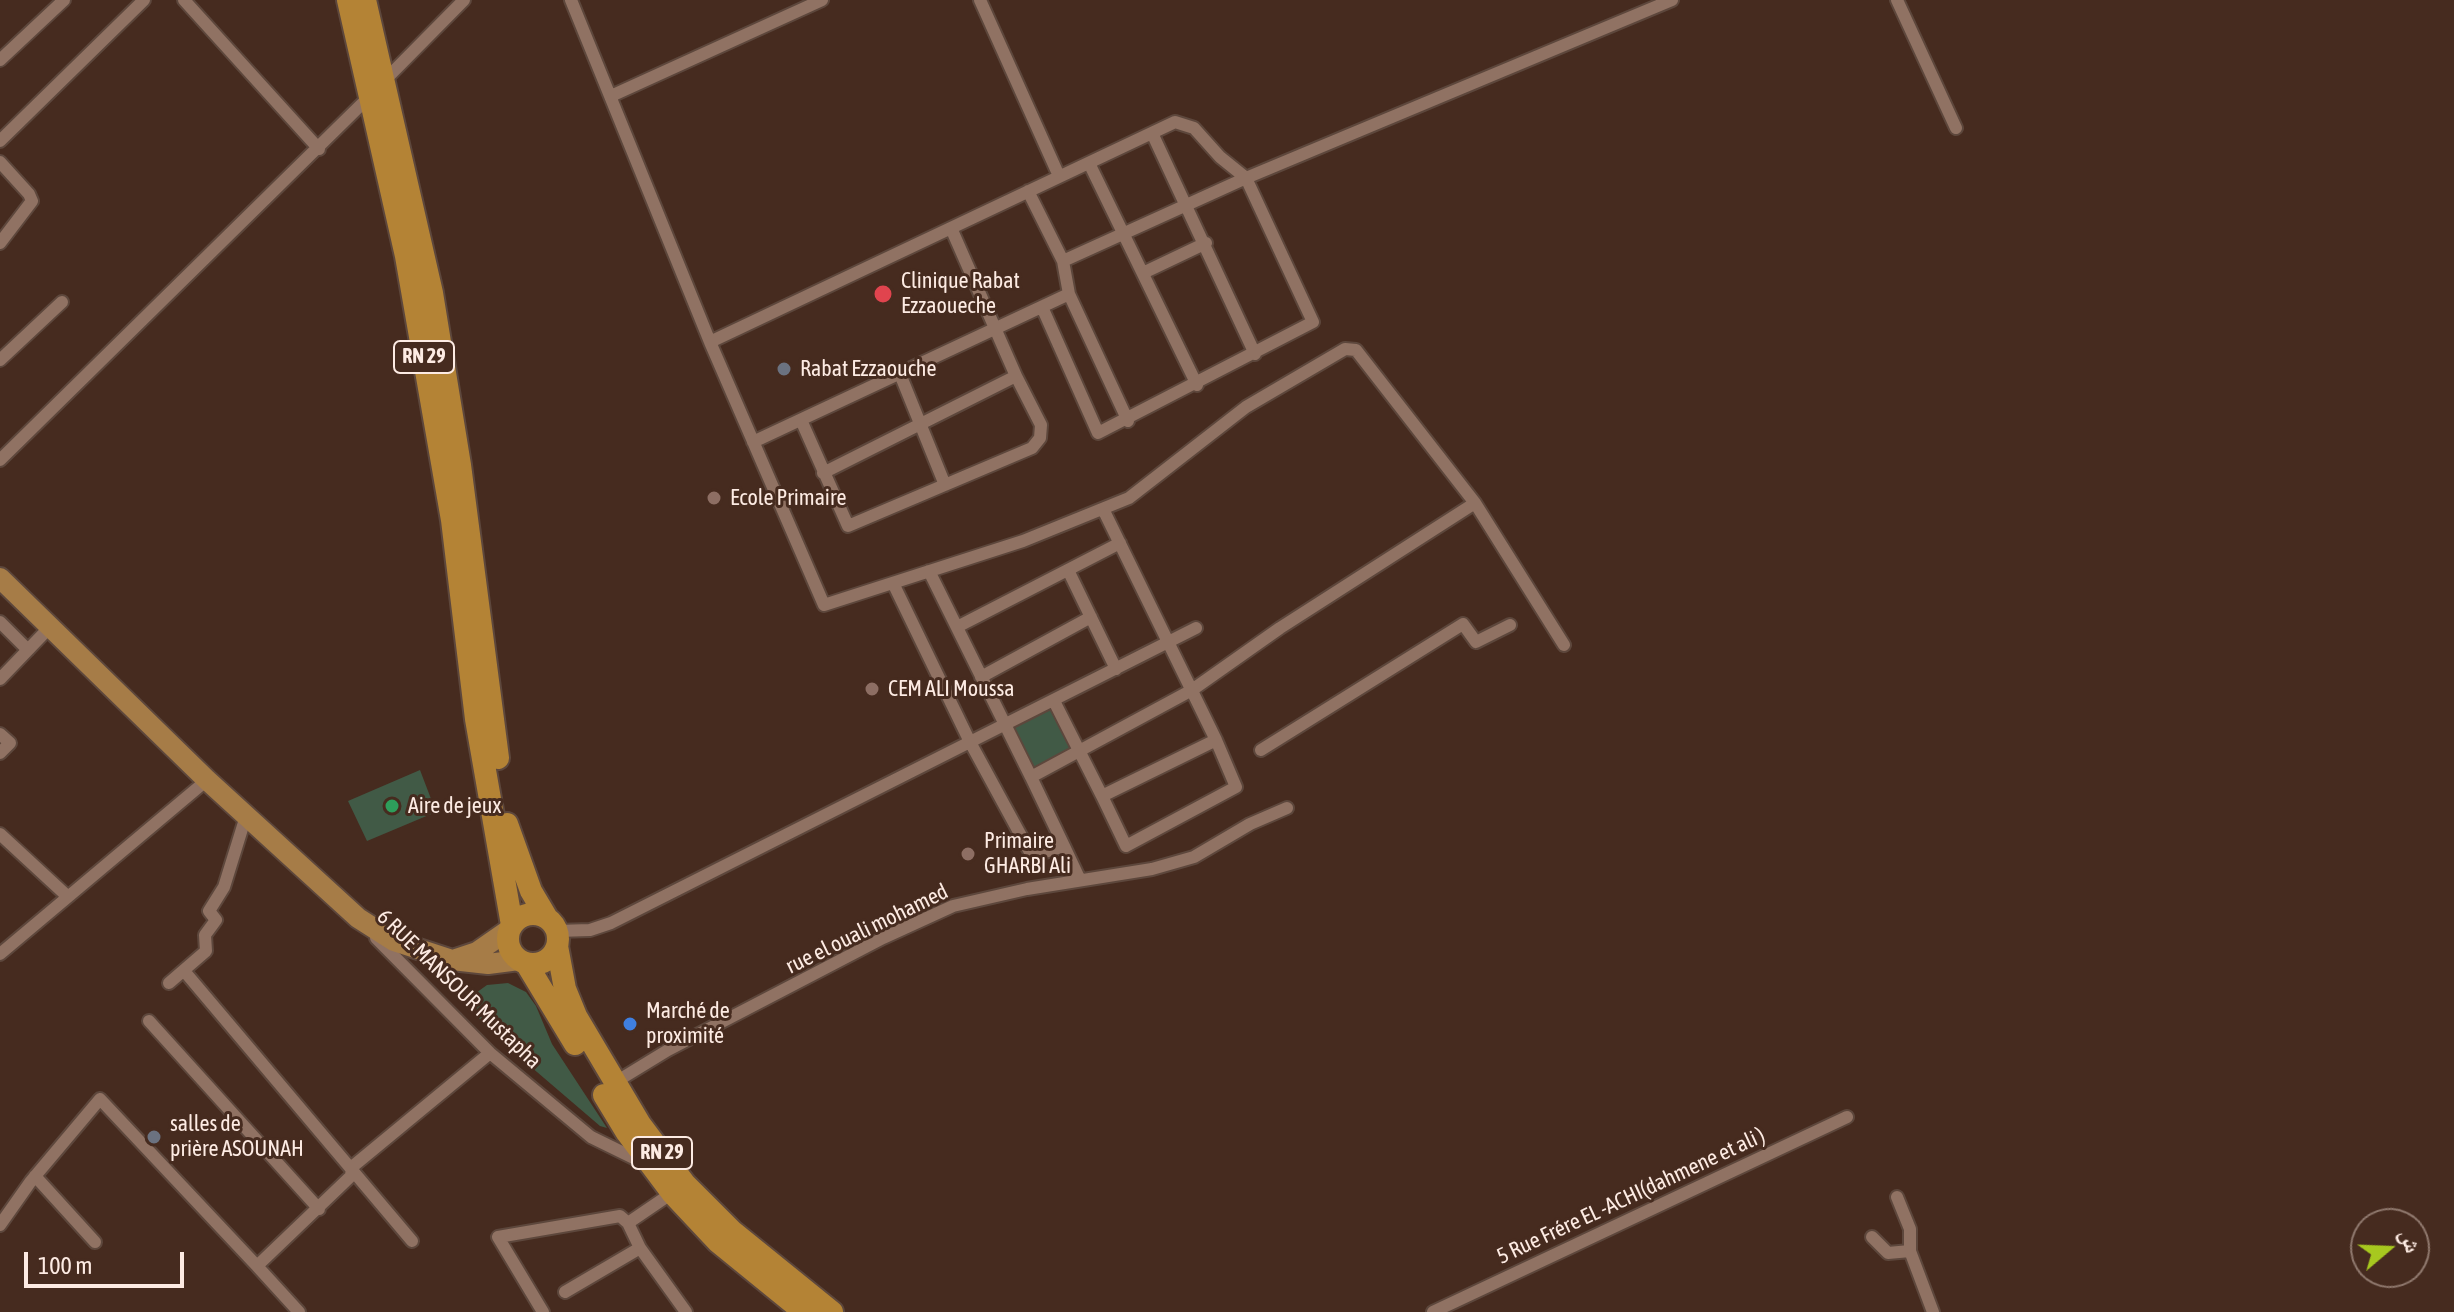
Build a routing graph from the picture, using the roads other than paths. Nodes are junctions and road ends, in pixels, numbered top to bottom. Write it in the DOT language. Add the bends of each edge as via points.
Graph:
graph roads {
  1 [pos="64,0"];
  2 [pos="144,0"];
  3 [pos="184,0"];
  4 [pos="348,0"];
  5 [pos="365,0"];
  6 [pos="464,0"];
  7 [pos="571,0"];
  8 [pos="822,0"];
  9 [pos="980,0"];
  10 [pos="1672,0"];
  11 [pos="1897,0"];
  12 [pos="0,60"];
  13 [pos="386,79"];
  14 [pos="370,96"];
  15 [pos="611,96"];
  16 [pos="1956,128"];
  17 [pos="1152,133"];
  18 [pos="0,141"];
  19 [pos="319,149"];
  20 [pos="0,162"];
  21 [pos="1089,163"];
  22 [pos="1059,176"];
  23 [pos="1246,178"];
  24 [pos="1028,191"];
  25 [pos="1185,207"];
  26 [pos="951,228"];
  27 [pos="1123,237"];
  28 [pos="0,243"];
  29 [pos="1206,243"];
  30 [pos="1063,261"];
  31 [pos="1143,273"];
  32 [pos="1069,294"];
  33 [pos="62,302"];
  34 [pos="1042,307"];
  35 [pos="997,328"];
  36 [pos="710,342"];
  37 [pos="1255,354"];
  38 [pos="0,360"];
  39 [pos="900,374"];
  40 [pos="1016,376"];
  41 [pos="1197,385"];
  42 [pos="801,420"];
  43 [pos="1128,421"];
  44 [pos="921,425"];
  45 [pos="753,442"];
  46 [pos="0,460"];
  47 [pos="823,473"];
  48 [pos="945,485"];
  49 [pos="1475,503"];
  50 [pos="1103,509"];
  51 [pos="1120,543"];
  52 [pos="1068,570"];
  53 [pos="929,571"];
  54 [pos="0,578"];
  55 [pos="893,583"];
  56 [pos="1091,617"];
  57 [pos="0,622"];
  58 [pos="1510,625"];
  59 [pos="957,627"];
  60 [pos="49,628"];
  61 [pos="1196,628"];
  62 [pos="1170,642"];
  63 [pos="1564,645"];
  64 [pos="28,650"];
  65 [pos="1116,669"];
  66 [pos="981,677"];
  67 [pos="0,679"];
  68 [pos="1192,690"];
  69 [pos="1054,701"];
  70 [pos="1005,725"];
  71 [pos="0,734"];
  72 [pos="1216,740"];
  73 [pos="970,742"];
  74 [pos="1078,750"];
  75 [pos="1261,750"];
  76 [pos="0,753"];
  77 [pos="1031,777"];
  78 [pos="207,780"];
  79 [pos="1102,796"];
  80 [pos="1287,808"];
  81 [pos="246,816"];
  82 [pos="0,834"];
  83 [pos="1064,846"];
  84 [pos="1126,846"];
  85 [pos="1138,871"];
  86 [pos="1080,880"];
  87 [pos="66,895"];
  88 [pos="358,918"];
  89 [pos="511,927"];
  90 [pos="554,932"];
  91 [pos="0,954"];
  92 [pos="452,960"];
  93 [pos="522,962"];
  94 [pos="185,972"];
  95 [pos="169,983"];
  96 [pos="149,1021"];
  97 [pos="490,1053"];
  98 [pos="614,1083"];
  99 [pos="1847,1117"];
  100 [pos="352,1167"];
  101 [pos="652,1167"];
  102 [pos="35,1176"];
  103 [pos="672,1193"];
  104 [pos="1897,1197"];
  105 [pos="319,1209"];
  106 [pos="628,1223"];
  107 [pos="0,1225"];
  108 [pos="1872,1237"];
  109 [pos="412,1241"];
  110 [pos="95,1242"];
  111 [pos="640,1248"];
  112 [pos="1910,1251"];
  113 [pos="257,1266"];
  114 [pos="565,1292"];
  115 [pos="793,1308"];
  116 [pos="299,1312"];
  117 [pos="543,1312"];
  118 [pos="686,1312"];
  119 [pos="832,1312"];
  120 [pos="1433,1312"];
  121 [pos="1933,1312"];
  1 -- 12 [label="street"];
  2 -- 18 [label="street"];
  3 -- 19 [label="street"];
  4 -- 14 [label="highway, RN 29"];
  5 -- 13 [label="highway, RN 29"];
  6 -- 13 [label="street"];
  7 -- 15 [label="street"];
  8 -- 15 [label="street"];
  9 -- 22 [label="street"];
  10 -- 23 [label="street"];
  11 -- 16 [label="street"];
  13 -- 14 [label="street"];
  13 -- 90 [label="highway, RN 29" via="448,390 506,821 527,881"];
  14 -- 19 [label="street"];
  14 -- 89 [label="highway, RN 29" via="406,256 437,432"];
  15 -- 36 [label="street"];
  17 -- 21 [label="street"];
  17 -- 23 [label="street" via="1175,122 1194,128"];
  17 -- 25 [label="street"];
  19 -- 46 [label="street"];
  20 -- 28 [label="street" via="32,201"];
  21 -- 22 [label="street"];
  21 -- 27 [label="street"];
  22 -- 24 [label="street"];
  23 -- 25 [label="street"];
  23 -- 37 [label="street" via="1313,322"];
  24 -- 26 [label="street"];
  24 -- 30 [label="street"];
  25 -- 27 [label="street"];
  25 -- 29 [label="street"];
  26 -- 35 [label="street"];
  26 -- 36 [label="street"];
  27 -- 30 [label="street"];
  27 -- 31 [label="street"];
  29 -- 31 [label="street"];
  29 -- 37 [label="street"];
  30 -- 32 [label="street"];
  31 -- 41 [label="street"];
  32 -- 34 [label="street"];
  32 -- 43 [label="street"];
  33 -- 38 [label="street"];
  34 -- 35 [label="street"];
  34 -- 43 [label="street" via="1098,433"];
  35 -- 39 [label="street"];
  35 -- 40 [label="street"];
  36 -- 45 [label="street"];
  37 -- 41 [label="street"];
  39 -- 42 [label="street"];
  39 -- 44 [label="street"];
  40 -- 44 [label="street"];
  40 -- 48 [label="street" via="1041,425 1040,438 1032,448"];
  41 -- 43 [label="street"];
  42 -- 45 [label="street"];
  42 -- 47 [label="street"];
  44 -- 47 [label="street"];
  44 -- 48 [label="street"];
  45 -- 55 [label="street" via="824,605"];
  47 -- 48 [label="street" via="848,526"];
  49 -- 50 [label="street" via="1356,350 1345,349 1246,407 1129,498"];
  49 -- 63 [label="street"];
  49 -- 68 [label="street"];
  50 -- 51 [label="street"];
  50 -- 53 [label="street"];
  51 -- 52 [label="street"];
  51 -- 62 [label="street"];
  52 -- 56 [label="street"];
  52 -- 59 [label="street"];
  53 -- 55 [label="street"];
  53 -- 59 [label="street"];
  54 -- 60 [label="main road"];
  55 -- 73 [label="street"];
  56 -- 65 [label="street"];
  56 -- 66 [label="street"];
  57 -- 64 [label="street"];
  58 -- 75 [label="street" via="1476,642 1463,624"];
  59 -- 66 [label="street"];
  60 -- 64 [label="street"];
  60 -- 78 [label="main road"];
  61 -- 62 [label="street"];
  62 -- 65 [label="street"];
  62 -- 68 [label="street"];
  64 -- 67 [label="street"];
  65 -- 69 [label="street"];
  66 -- 70 [label="street"];
  68 -- 72 [label="street"];
  68 -- 74 [label="street"];
  69 -- 70 [label="street"];
  69 -- 74 [label="street"];
  70 -- 73 [label="street"];
  70 -- 77 [label="street"];
  71 -- 76 [label="street" via="10,743"];
  72 -- 79 [label="street"];
  72 -- 84 [label="street" via="1236,787"];
  73 -- 83 [label="street" via="1032,856"];
  73 -- 90 [label="street" via="611,923"];
  74 -- 77 [label="street"];
  74 -- 79 [label="street"];
  77 -- 83 [label="street"];
  78 -- 81 [label="main road"];
  78 -- 87 [label="street"];
  79 -- 84 [label="street"];
  80 -- 85 [label="street, rue el ouali mohamed" via="1194,857"];
  81 -- 88 [label="main road"];
  81 -- 94 [label="street" via="224,887 209,911 216,920 205,935 206,951"];
  82 -- 87 [label="street"];
  83 -- 86 [label="street"];
  84 -- 85 [label="street"];
  85 -- 86 [label="street, rue el ouali mohamed"];
  86 -- 98 [label="street, rue el ouali mohamed" via="953,906 668,1050"];
  87 -- 91 [label="street"];
  88 -- 92 [label="main road" via="394,941"];
  88 -- 97 [label="street, 6 RUE MANSOUR Mustapha"];
  89 -- 90 [label="highway" via="532,914"];
  89 -- 92 [label="main road" via="477,952"];
  89 -- 93 [label="highway" via="509,948"];
  90 -- 93 [label="highway" via="542,963"];
  90 -- 98 [label="highway, RN 29" via="565,989"];
  92 -- 93 [label="main road"];
  93 -- 101 [label="highway, RN 29"];
  94 -- 95 [label="street"];
  94 -- 100 [label="street"];
  96 -- 105 [label="street"];
  97 -- 100 [label="street"];
  97 -- 101 [label="street, 6 RUE MANSOUR Mustapha" via="591,1137"];
  98 -- 119 [label="highway, RN 29" via="685,1184 732,1231"];
  99 -- 120 [label="street, 5 Rue Frére EL -ACHI(dahmene et ali )"];
  100 -- 105 [label="street" via="351,1176"];
  100 -- 109 [label="street"];
  101 -- 103 [label="highway, RN 29"];
  102 -- 107 [label="street"];
  102 -- 110 [label="street"];
  102 -- 113 [label="street" via="100,1099"];
  103 -- 106 [label="street"];
  103 -- 115 [label="highway, RN 29"];
  104 -- 112 [label="street" via="1910,1229"];
  105 -- 113 [label="street"];
  106 -- 111 [label="street"];
  106 -- 117 [label="street" via="620,1216 498,1237"];
  108 -- 112 [label="street" via="1888,1253"];
  111 -- 114 [label="street"];
  111 -- 118 [label="street"];
  112 -- 121 [label="street"];
  113 -- 116 [label="street"];
}
